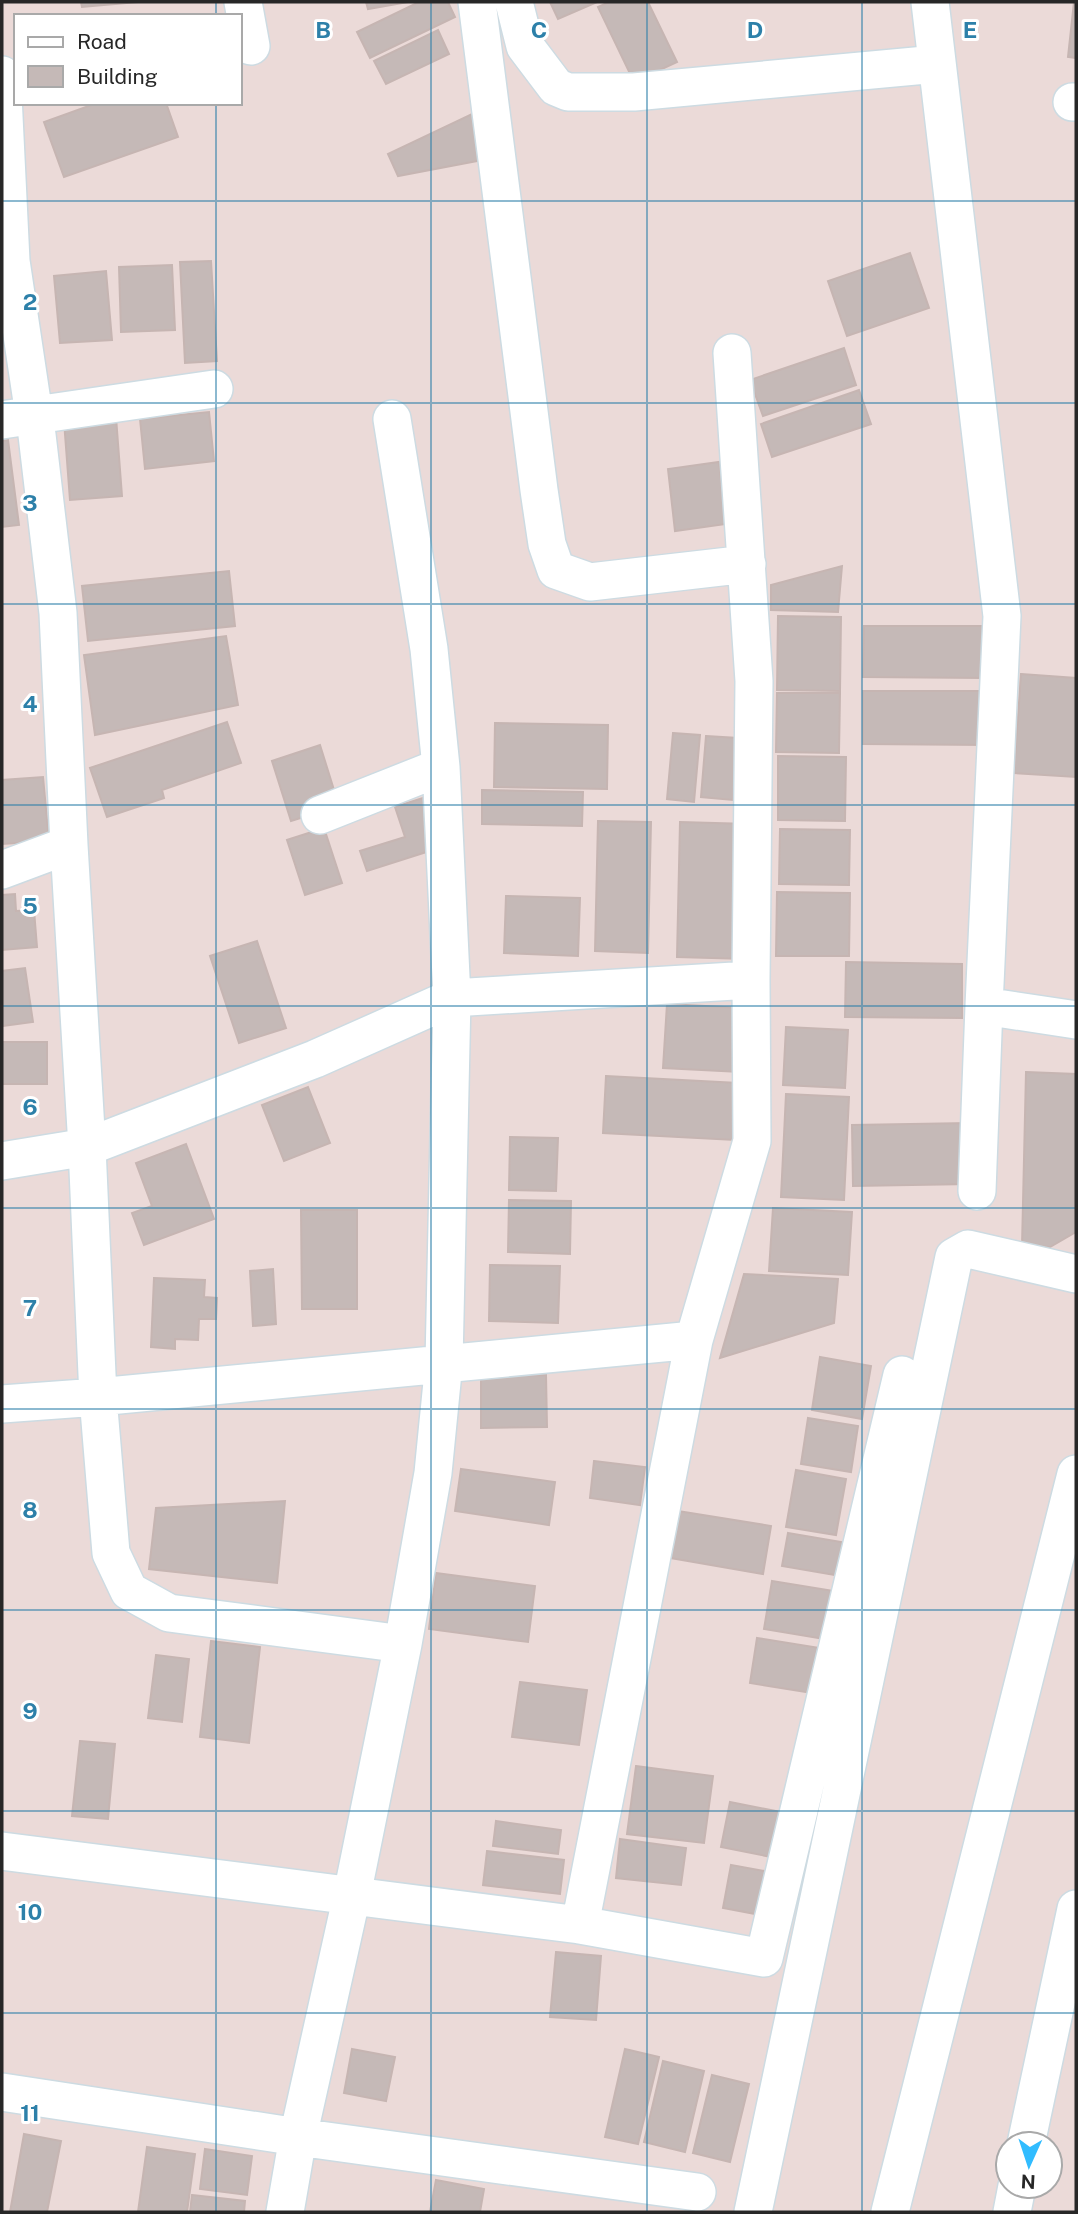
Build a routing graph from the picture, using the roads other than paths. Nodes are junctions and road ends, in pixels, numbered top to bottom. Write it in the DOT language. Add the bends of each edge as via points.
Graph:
graph roads {
  1 [pos="243,2"];
  2 [pos="477,2"];
  3 [pos="514,2"];
  4 [pos="930,2"];
  5 [pos="251,46"];
  6 [pos="937,64"];
  7 [pos="2,75"];
  8 [pos="732,353"];
  9 [pos="214,390"];
  10 [pos="18,417"];
  11 [pos="392,419"];
  12 [pos="747,564"];
  13 [pos="441,767"];
  14 [pos="320,815"];
  15 [pos="69,845"];
  16 [pos="2,870"];
  17 [pos="751,980"];
  18 [pos="452,998"];
  19 [pos="984,1006"];
  20 [pos="1076,1020"];
  21 [pos="87,1147"];
  22 [pos="2,1161"];
  23 [pos="977,1191"];
  24 [pos="1076,1274"];
  25 [pos="694,1340"];
  26 [pos="444,1362"];
  27 [pos="902,1375"];
  28 [pos="98,1397"];
  29 [pos="2,1404"];
  30 [pos="1076,1474"];
  31 [pos="402,1644"];
  32 [pos="2,1851"];
  33 [pos="352,1895"];
  34 [pos="1076,1909"];
  35 [pos="580,1925"];
  36 [pos="2,2092"];
  37 [pos="1029,2130"];
  38 [pos="298,2137"];
  39 [pos="697,2192"];
  40 [pos="622,2196"];
  41 [pos="285,2212"];
  42 [pos="753,2212"];
  43 [pos="890,2212"];
  1 -- 5 [label="street"];
  2 -- 12 [label="street" via="539,490 556,570 590,582"];
  3 -- 6 [label="street" via="525,46 556,87 568,92 634,92"];
  4 -- 6 [label="street"];
  6 -- 19 [label="street" via="1003,616"];
  7 -- 10 [label="street"];
  8 -- 12 [label="street"];
  9 -- 10 [label="street"];
  10 -- 15 [label="street" via="58,613"];
  11 -- 13 [label="street" via="429,649"];
  12 -- 17 [label="street" via="754,681"];
  13 -- 14 [label="street"];
  13 -- 18 [label="street"];
  15 -- 16 [label="street"];
  15 -- 21 [label="street"];
  17 -- 18 [label="street"];
  17 -- 25 [label="street" via="752,1141"];
  18 -- 21 [label="street" via="315,1059"];
  18 -- 26 [label="street"];
  19 -- 20 [label="street"];
  19 -- 23 [label="street"];
  21 -- 22 [label="street"];
  21 -- 28 [label="street"];
  24 -- 42 [label="street" via="968,1249 954,1257"];
  25 -- 26 [label="street"];
  25 -- 35 [label="street"];
  26 -- 28 [label="street"];
  26 -- 31 [label="street" via="433,1473"];
  27 -- 35 [label="street" via="764,1958"];
  28 -- 29 [label="street"];
  28 -- 31 [label="street" via="111,1553 129,1591 169,1613"];
  30 -- 43 [label="street"];
  31 -- 33 [label="street"];
  32 -- 33 [label="street"];
  33 -- 35 [label="street"];
  33 -- 38 [label="street"];
  34 -- 37 [label="street"];
  36 -- 38 [label="street"];
  38 -- 40 [label="street"];
  38 -- 41 [label="street"];
  39 -- 40 [label="street"];
}
